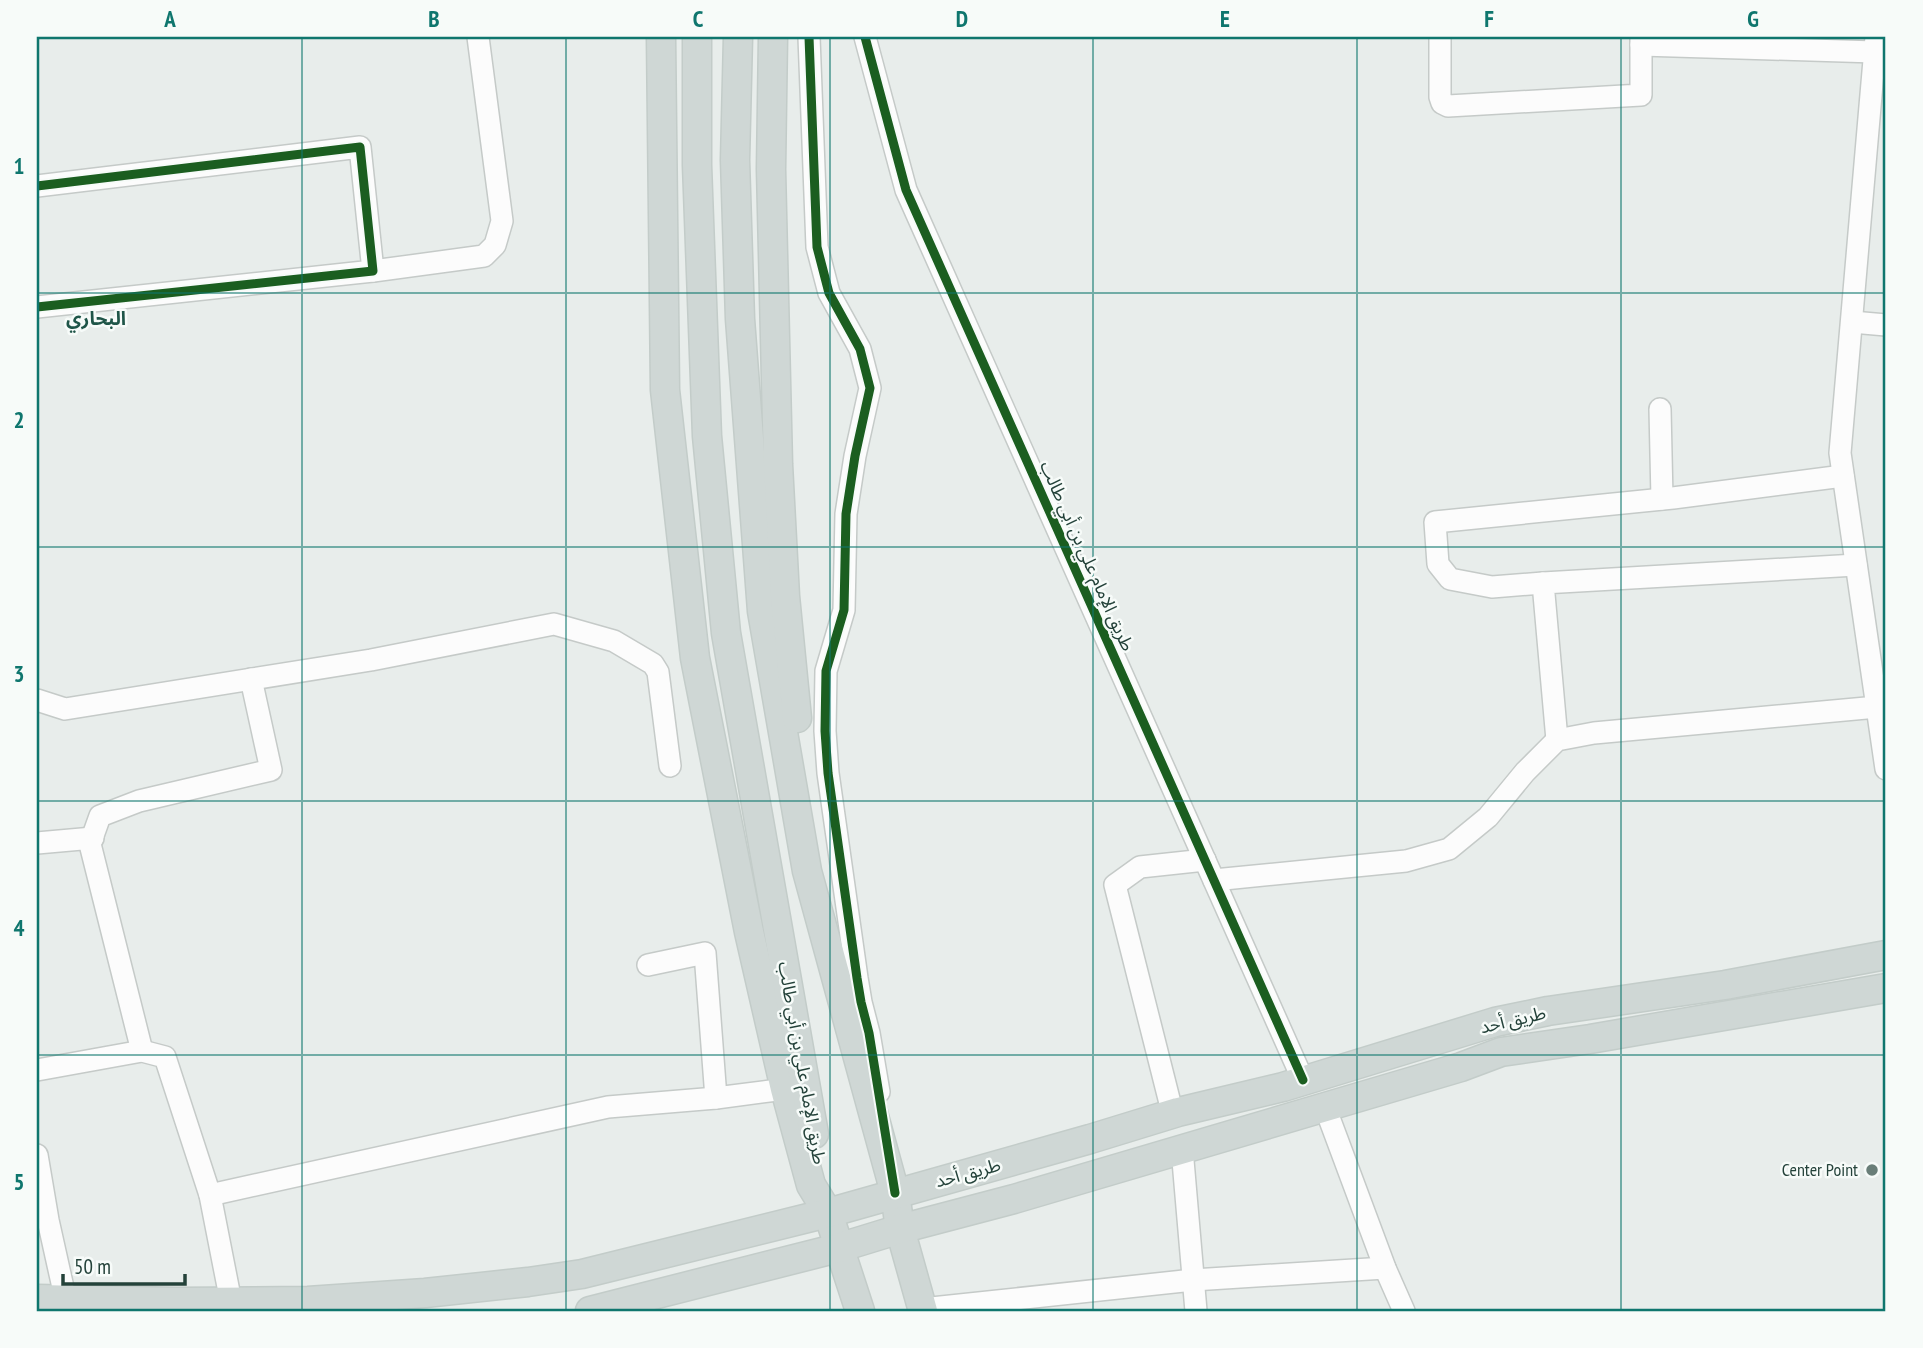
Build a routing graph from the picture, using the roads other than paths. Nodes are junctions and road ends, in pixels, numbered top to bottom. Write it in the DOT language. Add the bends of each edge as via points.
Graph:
graph roads {
  1 [pos="478,37"];
  2 [pos="661,37"];
  3 [pos="696,37"];
  4 [pos="738,37"];
  5 [pos="809,37"];
  6 [pos="865,37"];
  7 [pos="1440,37"];
  8 [pos="779,39"];
  9 [pos="1641,41"];
  10 [pos="1876,44"];
  11 [pos="37,186"];
  12 [pos="373,271"];
  13 [pos="37,307"];
  14 [pos="1852,321"];
  15 [pos="1886,325"];
  16 [pos="1660,409"];
  17 [pos="1843,476"];
  18 [pos="1662,499"];
  19 [pos="1856,565"];
  20 [pos="1543,583"];
  21 [pos="251,679"];
  22 [pos="37,699"];
  23 [pos="1877,707"];
  24 [pos="1557,740"];
  25 [pos="670,766"];
  26 [pos="1886,769"];
  27 [pos="93,838"];
  28 [pos="37,844"];
  29 [pos="1205,860"];
  30 [pos="807,871"];
  31 [pos="1214,880"];
  32 [pos="1886,955"];
  33 [pos="648,965"];
  34 [pos="1886,988"];
  35 [pos="142,1051"];
  36 [pos="37,1070"];
  37 [pos="1303,1080"];
  38 [pos="785,1089"];
  39 [pos="716,1098"];
  40 [pos="1325,1107"];
  41 [pos="1178,1112"];
  42 [pos="1182,1149"];
  43 [pos="37,1155"];
  44 [pos="895,1193"];
  45 [pos="209,1195"];
  46 [pos="828,1213"];
  47 [pos="900,1229"];
  48 [pos="838,1248"];
  49 [pos="1385,1268"];
  50 [pos="1193,1280"];
  51 [pos="37,1299"];
  52 [pos="66,1301"];
  53 [pos="231,1302"];
  54 [pos="923,1310"];
  55 [pos="590,1311"];
  56 [pos="860,1311"];
  57 [pos="1196,1311"];
  58 [pos="1404,1311"];
  1 -- 12 [label="street" via="502,221 495,245 484,256"];
  2 -- 38 [label="main road" via="665,390 689,613 749,932"];
  3 -- 46 [label="main road, طريق الإمام علي بن أبي طالب" via="707,436 726,633"];
  4 -- 30 [label="main road" via="735,160 740,319 762,611"];
  5 -- 44 [label="street" via="817,247 829,293 860,349 870,388 846,514 844,610 826,671 828,773 857,978"];
  6 -- 29 [label="street, طريق الإمام علي بن أبي طالب" via="906,190"];
  7 -- 9 [label="street" via="1440,97 1448,106 1641,95"];
  8 -- 30 [label="main road" via="771,169 778,464"];
  9 -- 10 [label="street"];
  10 -- 14 [label="street"];
  11 -- 12 [label="street" via="360,147"];
  12 -- 13 [label="street"];
  14 -- 15 [label="street"];
  14 -- 17 [label="street" via="1840,453"];
  16 -- 18 [label="street"];
  17 -- 18 [label="street"];
  17 -- 19 [label="street"];
  18 -- 20 [label="street" via="1435,522 1438,564 1450,579 1492,587"];
  19 -- 20 [label="street"];
  19 -- 23 [label="street"];
  20 -- 24 [label="street"];
  21 -- 22 [label="street" via="65,709"];
  21 -- 25 [label="street" via="554,624 614,641 653,664 658,672"];
  21 -- 27 [label="street" via="271,770 100,816"];
  23 -- 24 [label="street"];
  23 -- 26 [label="street"];
  24 -- 31 [label="street" via="1488,817 1449,849 1406,860"];
  27 -- 28 [label="street"];
  27 -- 35 [label="street" via="90,844"];
  29 -- 31 [label="street, طريق الإمام علي بن أبي طالب"];
  29 -- 41 [label="street" via="1140,867 1115,885 1170,1104"];
  30 -- 44 [label="main road"];
  31 -- 37 [label="street, طريق الإمام علي بن أبي طالب"];
  32 -- 37 [label="main road, طريق أحد" via="1496,1022"];
  33 -- 39 [label="street" via="705,953"];
  34 -- 40 [label="main road, طريق أحد" via="1501,1052"];
  35 -- 36 [label="street"];
  35 -- 45 [label="street" via="165,1057"];
  37 -- 41 [label="main road, طريق أحد"];
  38 -- 39 [label="street"];
  38 -- 46 [label="main road" via="811,1185"];
  39 -- 45 [label="street" via="608,1107"];
  40 -- 42 [label="main road, طريق أحد"];
  40 -- 49 [label="street"];
  41 -- 44 [label="main road, طريق أحد"];
  42 -- 47 [label="main road, طريق أحد"];
  42 -- 50 [label="street"];
  43 -- 52 [label="street"];
  44 -- 46 [label="main road, طريق أحد"];
  44 -- 47 [label="main road"];
  45 -- 53 [label="street"];
  46 -- 48 [label="main road"];
  46 -- 53 [label="main road, طريق أحد" via="542,1280 425,1293"];
  47 -- 48 [label="main road, طريق أحد"];
  47 -- 54 [label="main road"];
  48 -- 55 [label="main road, طريق أحد"];
  48 -- 56 [label="main road"];
  49 -- 50 [label="street"];
  49 -- 58 [label="street"];
  50 -- 54 [label="street"];
  50 -- 57 [label="street"];
  51 -- 52 [label="main road, طريق أحد"];
  52 -- 53 [label="main road, طريق أحد"];
}
